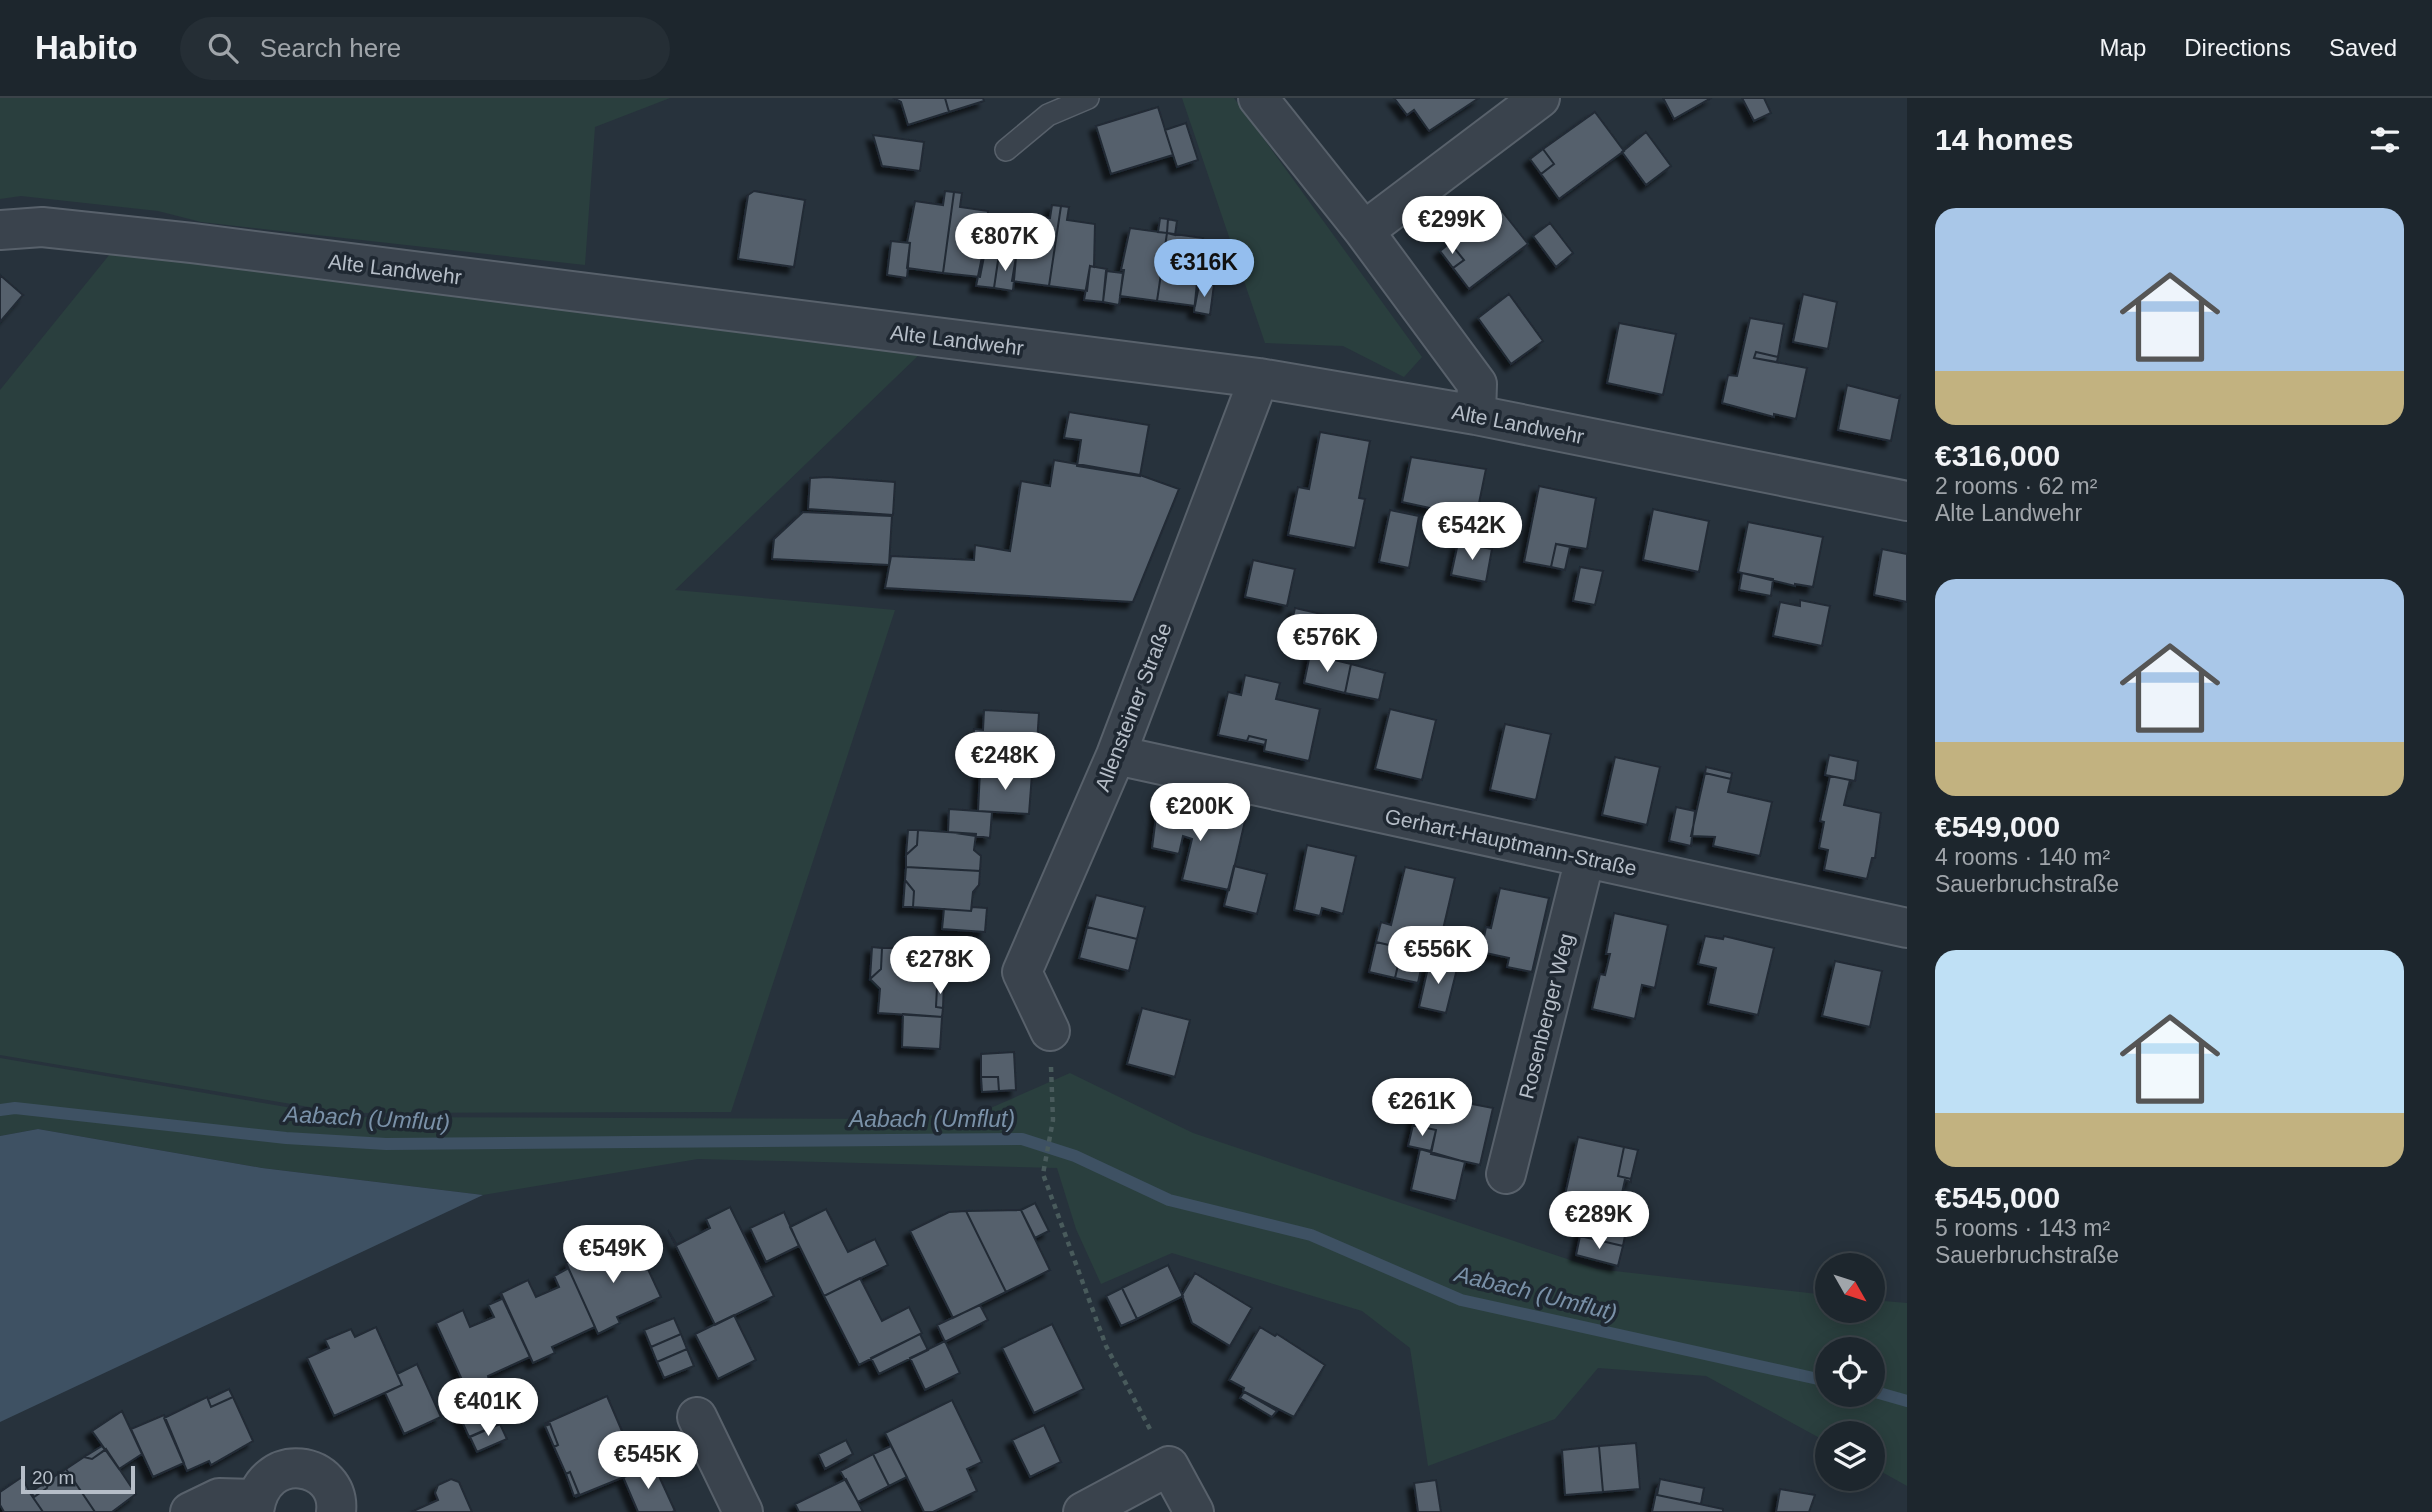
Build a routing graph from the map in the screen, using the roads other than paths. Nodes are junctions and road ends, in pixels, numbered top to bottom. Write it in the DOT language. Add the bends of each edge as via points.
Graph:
graph roads {
  1 [pos="1088,98"];
  2 [pos="1258,98"];
  3 [pos="1540,98"];
  4 [pos="1006,150"];
  5 [pos="0,230"];
  6 [pos="1364,230"];
  7 [pos="1259,378"];
  8 [pos="1476,415"];
  9 [pos="1907,502"];
  10 [pos="1116,755"];
  11 [pos="1585,858"];
  12 [pos="1907,928"];
  13 [pos="1050,1031"];
  14 [pos="1506,1174"];
  15 [pos="698,1417"];
  16 [pos="255,1505"];
  17 [pos="190,1512"];
  18 [pos="336,1512"];
  19 [pos="743,1512"];
  20 [pos="1083,1512"];
  21 [pos="1194,1512"];
  1 -- 4 [label="lane" via="1048,115"];
  2 -- 6 [label="street"];
  3 -- 6 [label="street"];
  5 -- 7 [label="street, Alte Landwehr" via="41,227 192,243"];
  6 -- 8 [label="street" via="1477,384"];
  7 -- 8 [label="street, Alte Landwehr"];
  7 -- 10 [label="street, Allensteiner Straße"];
  8 -- 9 [label="street, Alte Landwehr"];
  10 -- 11 [label="street, Gerhart-Hauptmann-Straße"];
  10 -- 13 [label="street, Allensteiner Straße" via="1022,972"];
  11 -- 12 [label="street, Gerhart-Hauptmann-Straße"];
  11 -- 14 [label="street, Rosenberger Weg"];
  15 -- 19 [label="street"];
  16 -- 17 [label="street" via="219,1499"];
  16 -- 18 [label="street" via="261,1486 271,1475 299,1468 324,1479 333,1491"];
  20 -- 21 [label="street" via="1169,1466"];
}
